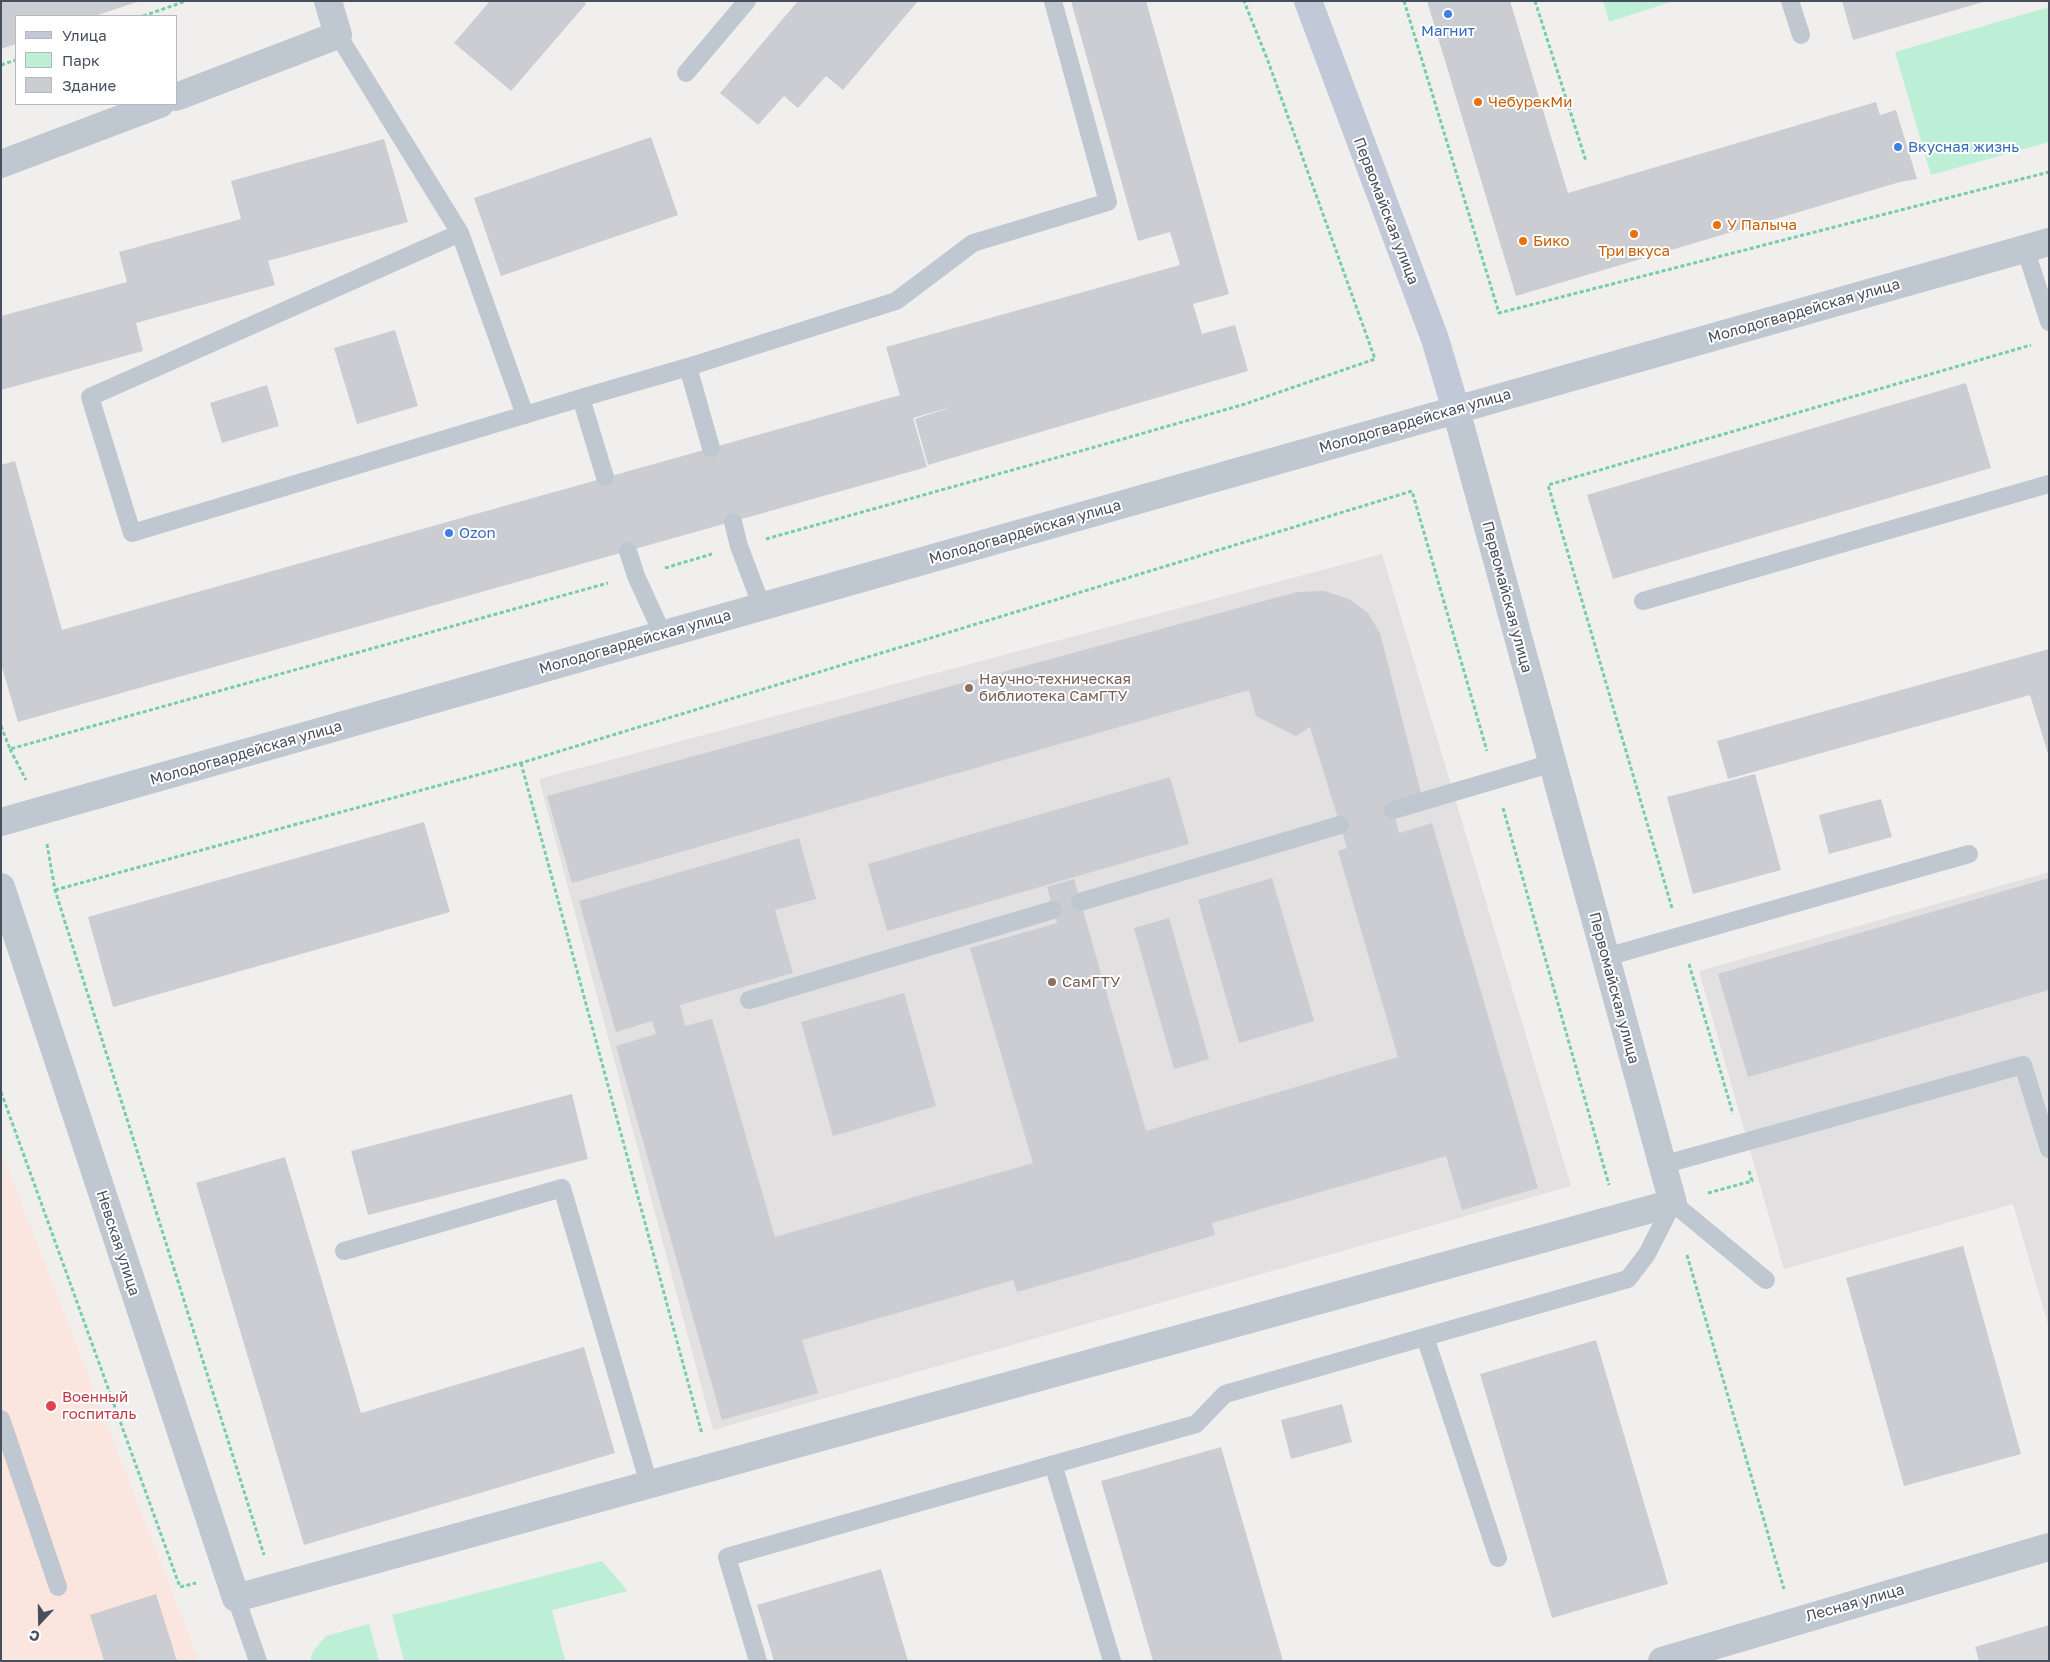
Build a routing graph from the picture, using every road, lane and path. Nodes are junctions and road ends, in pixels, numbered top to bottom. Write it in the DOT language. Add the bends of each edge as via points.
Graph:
graph roads {
  1 [pos="186,1"];
  2 [pos="328,1"];
  3 [pos="747,1"];
  4 [pos="1053,1"];
  5 [pos="1244,1"];
  6 [pos="1308,1"];
  7 [pos="1404,1"];
  8 [pos="1535,1"];
  9 [pos="1790,1"];
  10 [pos="146,15"];
  11 [pos="338,35"];
  12 [pos="1801,35"];
  13 [pos="15,60"];
  14 [pos="1,65"];
  15 [pos="686,74"];
  16 [pos="178,96"];
  17 [pos="157,105"];
  18 [pos="1586,161"];
  19 [pos="1,164"];
  20 [pos="2049,172"];
  21 [pos="460,233"];
  22 [pos="2037,245"];
  23 [pos="2049,322"];
  24 [pos="2039,343"];
  25 [pos="688,367"];
  26 [pos="582,398"];
  27 [pos="1456,410"];
  28 [pos="525,416"];
  29 [pos="711,448"];
  30 [pos="605,477"];
  31 [pos="2049,484"];
  32 [pos="733,522"];
  33 [pos="739,546"];
  34 [pos="628,551"];
  35 [pos="636,576"];
  36 [pos="1643,600"];
  37 [pos="762,607"];
  38 [pos="663,635"];
  39 [pos="1,726"];
  40 [pos="521,763"];
  41 [pos="1552,763"];
  42 [pos="1495,780"];
  43 [pos="1393,810"];
  44 [pos="1,822"];
  45 [pos="1340,825"];
  46 [pos="1969,854"];
  47 [pos="1,887"];
  48 [pos="1080,902"];
  49 [pos="1054,910"];
  50 [pos="1680,935"];
  51 [pos="1606,957"];
  52 [pos="749,1000"];
  53 [pos="1,1092"];
  54 [pos="1742,1143"];
  55 [pos="2049,1149"];
  56 [pos="1662,1165"];
  57 [pos="1609,1186"];
  58 [pos="1672,1203"];
  59 [pos="344,1251"];
  60 [pos="1766,1280"];
  61 [pos="1698,1294"];
  62 [pos="1425,1337"];
  63 [pos="1,1419"];
  64 [pos="702,1435"];
  65 [pos="1053,1464"];
  66 [pos="649,1484"];
  67 [pos="2049,1547"];
  68 [pos="1498,1558"];
  69 [pos="1782,1582"];
  70 [pos="232,1586"];
  71 [pos="58,1588"];
  72 [pos="258,1661"];
  73 [pos="758,1661"];
  74 [pos="1112,1661"];
  75 [pos="1662,1661"];
  1 -- 10 [label="path"];
  2 -- 11 [label="street"];
  3 -- 15 [label="lane"];
  4 -- 25 [label="lane" via="1108,202 973,243 896,301"];
  5 -- 33 [label="path" via="1375,359 1245,404 1110,444"];
  6 -- 27 [label="street, Первомайская улица" via="1435,339"];
  7 -- 20 [label="path" via="1499,313"];
  8 -- 18 [label="path"];
  9 -- 12 [label="lane"];
  11 -- 16 [label="street"];
  11 -- 21 [label="lane"];
  13 -- 14 [label="path"];
  17 -- 19 [label="street"];
  21 -- 28 [label="lane"];
  21 -- 28 [label="lane" via="90,397 132,533"];
  22 -- 23 [label="lane"];
  22 -- 27 [label="street, Молодогвардейская улица"];
  24 -- 50 [label="path" via="1548,485"];
  25 -- 26 [label="lane"];
  25 -- 29 [label="lane"];
  26 -- 28 [label="lane"];
  26 -- 30 [label="lane"];
  27 -- 37 [label="street, Молодогвардейская улица"];
  27 -- 41 [label="street, Первомайская улица"];
  31 -- 36 [label="lane"];
  32 -- 33 [label="lane"];
  33 -- 35 [label="path"];
  33 -- 37 [label="lane"];
  34 -- 35 [label="lane"];
  35 -- 38 [label="lane"];
  35 -- 39 [label="path" via="10,749"];
  37 -- 38 [label="street, Молодогвардейская улица"];
  38 -- 44 [label="street, Молодогвардейская улица"];
  40 -- 42 [label="path" via="1412,491"];
  40 -- 64 [label="path"];
  40 -- 70 [label="path" via="55,890 267,1565"];
  41 -- 42 [label="lane"];
  41 -- 51 [label="street, Первомайская улица"];
  42 -- 43 [label="lane"];
  42 -- 57 [label="path"];
  45 -- 48 [label="lane"];
  46 -- 50 [label="lane"];
  47 -- 70 [label="street, Невская улица"];
  49 -- 52 [label="lane"];
  50 -- 51 [label="lane"];
  50 -- 54 [label="path"];
  51 -- 56 [label="street, Первомайская улица"];
  53 -- 70 [label="path" via="180,1587"];
  54 -- 55 [label="lane" via="2023,1064"];
  54 -- 56 [label="lane"];
  54 -- 58 [label="path" via="1752,1181"];
  56 -- 58 [label="street, Первомайская улица"];
  58 -- 60 [label="lane"];
  58 -- 62 [label="lane" via="1647,1254 1628,1279"];
  58 -- 66 [label="street"];
  59 -- 66 [label="lane" via="562,1188"];
  61 -- 69 [label="path"];
  62 -- 65 [label="lane" via="1225,1394 1196,1424"];
  62 -- 68 [label="lane"];
  63 -- 71 [label="lane"];
  65 -- 73 [label="lane" via="726,1557"];
  65 -- 74 [label="lane"];
  66 -- 70 [label="street"];
  67 -- 75 [label="street, Лесная улица"];
  70 -- 72 [label="lane"];
}
